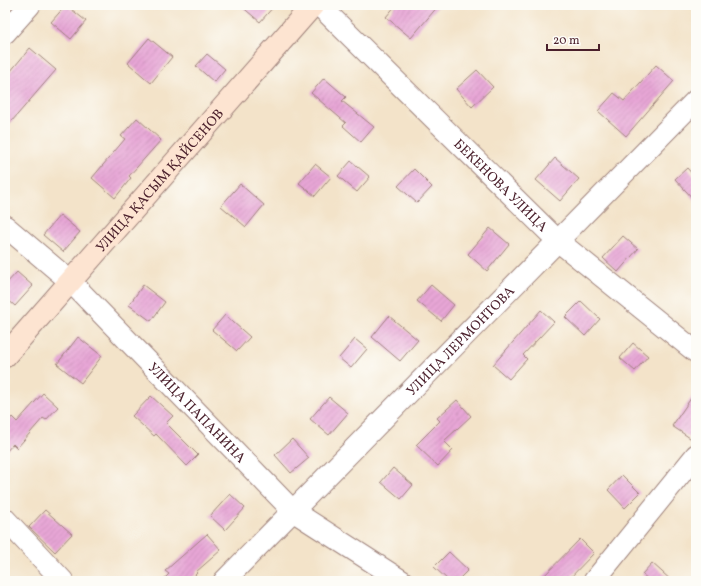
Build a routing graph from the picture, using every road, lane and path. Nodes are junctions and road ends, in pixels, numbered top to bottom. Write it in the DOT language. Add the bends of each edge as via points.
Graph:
graph roads {
  1 [pos="30,5"];
  2 [pos="313,5"];
  3 [pos="319,5"];
  4 [pos="5,33"];
  5 [pos="696,100"];
  6 [pos="5,226"];
  7 [pos="558,241"];
  8 [pos="71,282"];
  9 [pos="696,352"];
  10 [pos="5,356"];
  11 [pos="696,455"];
  12 [pos="293,511"];
  13 [pos="5,520"];
  14 [pos="63,581"];
  15 [pos="224,581"];
  16 [pos="402,581"];
  17 [pos="594,581"];
  1 -- 4 [label="street"];
  2 -- 8 [label="street, УЛИЦА ҚАСЫМ ҚАЙСЕНОВ"];
  3 -- 7 [label="street, БЕКЕНОВА УЛИЦА"];
  5 -- 7 [label="street, УЛИЦА ЛЕРМОНТОВА"];
  6 -- 8 [label="street, УЛИЦА ПАПАНИНА"];
  7 -- 9 [label="street, БЕКЕНОВА УЛИЦА"];
  7 -- 12 [label="street, УЛИЦА ЛЕРМОНТОВА"];
  8 -- 10 [label="street, УЛИЦА ҚАСЫМ ҚАЙСЕНОВ"];
  8 -- 12 [label="street, УЛИЦА ПАПАНИНА"];
  11 -- 17 [label="street"];
  12 -- 15 [label="street, УЛИЦА ЛЕРМОНТОВА"];
  12 -- 16 [label="street, УЛИЦА ПАПАНИНА"];
  13 -- 14 [label="street"];
}
